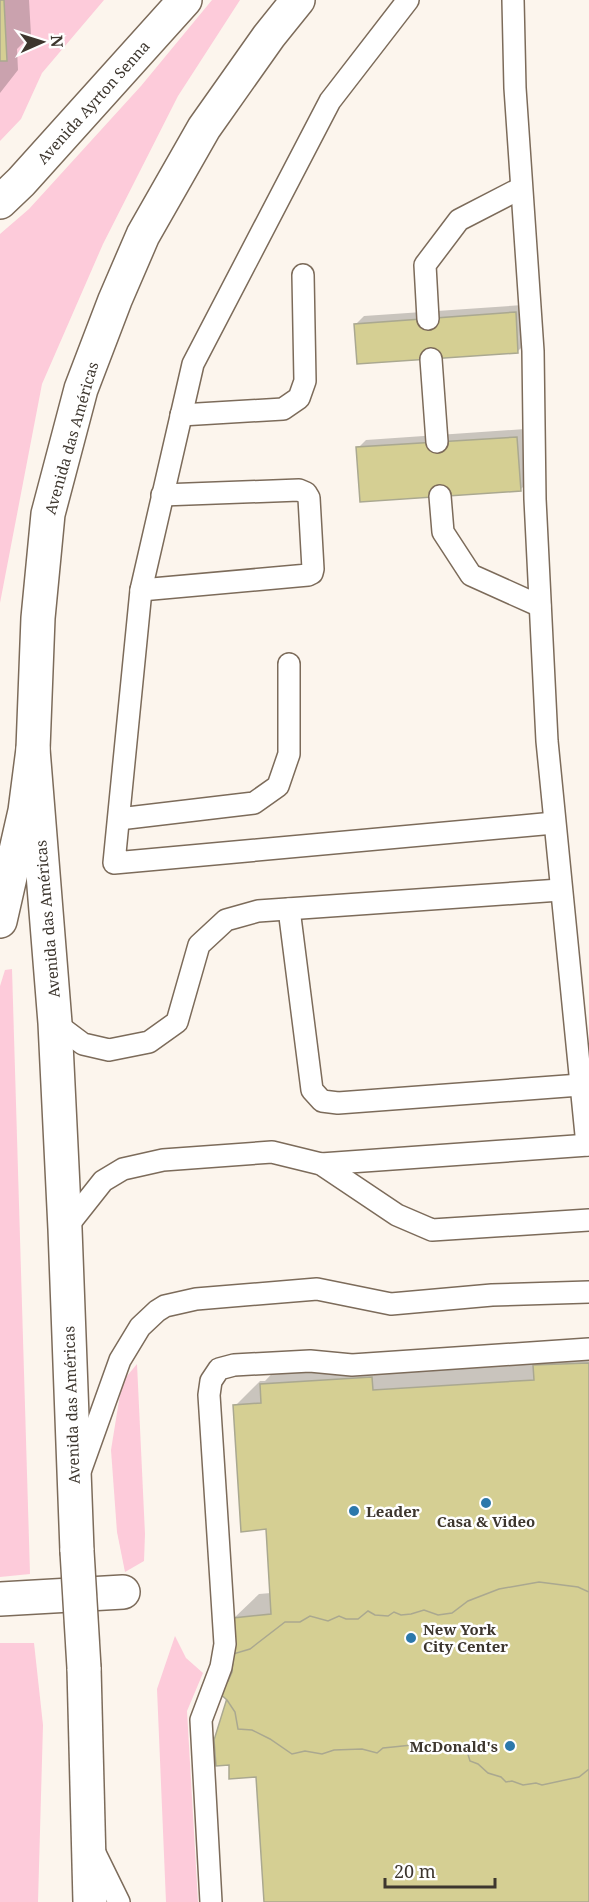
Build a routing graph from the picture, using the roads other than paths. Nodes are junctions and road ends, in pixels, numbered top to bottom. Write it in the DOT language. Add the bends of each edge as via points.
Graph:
graph roads {
  1 [pos="185,0"];
  2 [pos="298,0"];
  3 [pos="408,0"];
  4 [pos="513,0"];
  5 [pos="521,188"];
  6 [pos="0,202"];
  7 [pos="303,275"];
  8 [pos="428,319"];
  9 [pos="431,359"];
  10 [pos="181,415"];
  11 [pos="437,442"];
  12 [pos="162,495"];
  13 [pos="440,496"];
  14 [pos="141,590"];
  15 [pos="540,606"];
  16 [pos="289,664"];
  17 [pos="33,749"];
  18 [pos="119,819"];
  19 [pos="554,823"];
  20 [pos="560,890"];
  21 [pos="289,909"];
  22 [pos="0,921"];
  23 [pos="55,1023"];
  24 [pos="580,1085"];
  25 [pos="588,1145"];
  26 [pos="321,1164"];
  27 [pos="589,1220"];
  28 [pos="65,1229"];
  29 [pos="589,1292"];
  30 [pos="589,1349"];
  31 [pos="74,1490"];
  32 [pos="123,1592"];
  33 [pos="0,1599"];
  34 [pos="89,1840"];
  35 [pos="90,1902"];
  36 [pos="119,1902"];
  37 [pos="212,1902"];
  1 -- 6 [label="main road, Avenida Ayrton Senna"];
  2 -- 17 [label="main road, Avenida das Américas" via="204,128 143,235 81,389 48,514 38,618"];
  3 -- 10 [label="lane" via="330,101 193,364"];
  4 -- 5 [label="lane"];
  5 -- 8 [label="lane" via="459,220 425,265"];
  5 -- 15 [label="lane" via="533,351"];
  7 -- 10 [label="lane" via="305,381 299,398 283,408"];
  9 -- 11 [label="lane"];
  10 -- 12 [label="lane"];
  12 -- 14 [label="lane"];
  12 -- 14 [label="lane" via="299,490 306,493 314,568 308,575"];
  13 -- 15 [label="lane" via="443,532 471,575"];
  14 -- 18 [label="lane"];
  15 -- 19 [label="lane"];
  16 -- 18 [label="lane" via="289,754 278,786 254,803"];
  17 -- 22 [label="main road" via="25,811"];
  17 -- 23 [label="main road, Avenida das Américas"];
  18 -- 19 [label="lane" via="114,863"];
  19 -- 20 [label="lane"];
  20 -- 21 [label="lane"];
  20 -- 24 [label="lane"];
  21 -- 23 [label="lane" via="258,911 226,920 199,945 177,1022 148,1042 109,1050 83,1044"];
  21 -- 24 [label="lane" via="312,1090 322,1101"];
  23 -- 28 [label="main road, Avenida das Américas"];
  24 -- 25 [label="lane"];
  25 -- 26 [label="lane"];
  26 -- 27 [label="lane" via="398,1215 432,1230"];
  26 -- 28 [label="lane" via="272,1152 139,1164 103,1181"];
  28 -- 31 [label="main road, Avenida das Américas"];
  29 -- 31 [label="lane" via="391,1304 317,1289 196,1299 165,1306 140,1327 120,1360"];
  30 -- 37 [label="lane" via="352,1365 310,1361 234,1365 219,1369 211,1381 210,1406 225,1644 221,1667 201,1720"];
  31 -- 34 [label="main road, Avenida das Américas, bridge"];
  32 -- 33 [label="main road"];
  34 -- 35 [label="main road, Avenida das Américas"];
  34 -- 36 [label="lane"];
}
